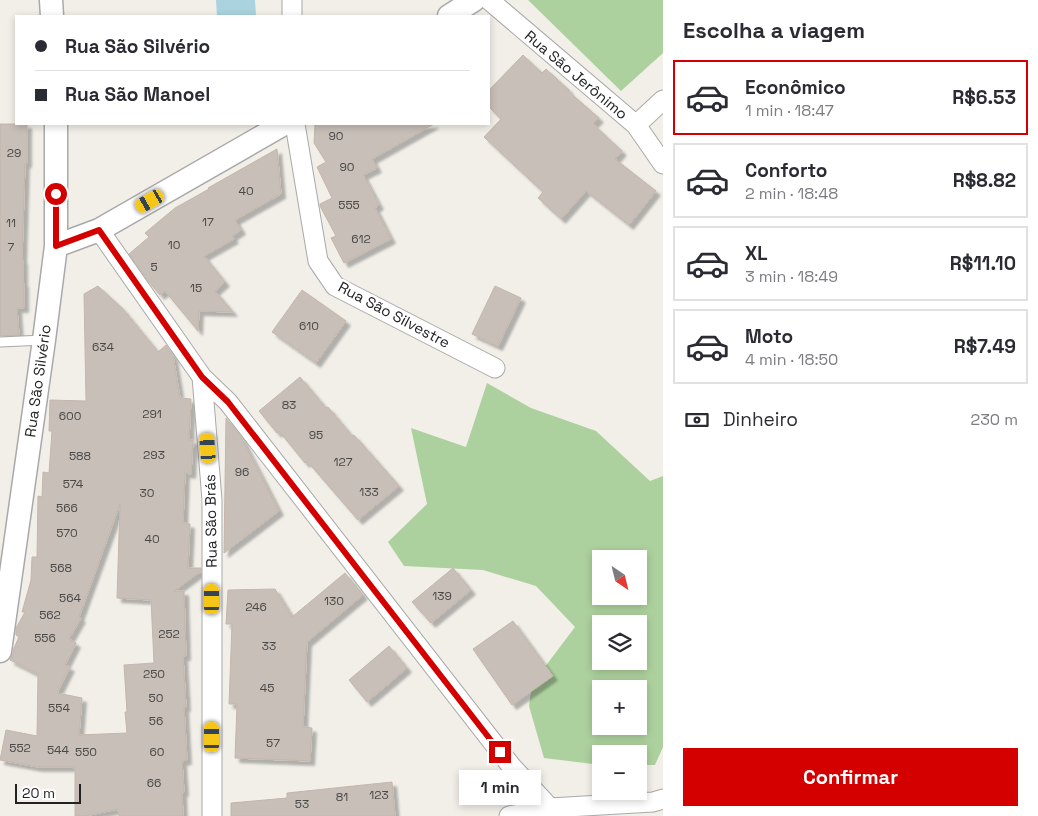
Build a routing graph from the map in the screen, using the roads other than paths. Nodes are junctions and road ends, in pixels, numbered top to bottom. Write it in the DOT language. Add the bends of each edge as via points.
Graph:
graph roads {
  1 [pos="51,0"];
  2 [pos="292,0"];
  3 [pos="474,0"];
  4 [pos="489,0"];
  5 [pos="52,15"];
  6 [pos="292,15"];
  7 [pos="451,15"];
  8 [pos="663,100"];
  9 [pos="56,125"];
  10 [pos="282,125"];
  11 [pos="295,125"];
  12 [pos="636,125"];
  13 [pos="663,164"];
  14 [pos="99,230"];
  15 [pos="56,246"];
  16 [pos="44,340"];
  17 [pos="0,342"];
  18 [pos="495,368"];
  19 [pos="202,377"];
  20 [pos="0,640"];
  21 [pos="660,804"];
  22 [pos="551,812"];
  23 [pos="212,816"];
  24 [pos="509,816"];
  1 -- 5 [label="street"];
  2 -- 6 [label="street"];
  3 -- 7 [label="street"];
  4 -- 12 [label="street, Rua São Jerônimo"];
  8 -- 12 [label="street, Rua São Jerônimo"];
  9 -- 15 [label="street, Rua São Silvério"];
  10 -- 14 [label="street"];
  11 -- 18 [label="street, Rua São Silvestre" via="318,262 334,286"];
  12 -- 13 [label="street"];
  14 -- 15 [label="street"];
  14 -- 19 [label="street"];
  15 -- 16 [label="street, Rua São Silvério"];
  16 -- 17 [label="lane"];
  16 -- 20 [label="street, Rua São Silvério"];
  19 -- 22 [label="street" via="228,402 512,767"];
  19 -- 23 [label="street, Rua São Brás" via="212,500"];
  21 -- 22 [label="street"];
  22 -- 24 [label="street"];
}
